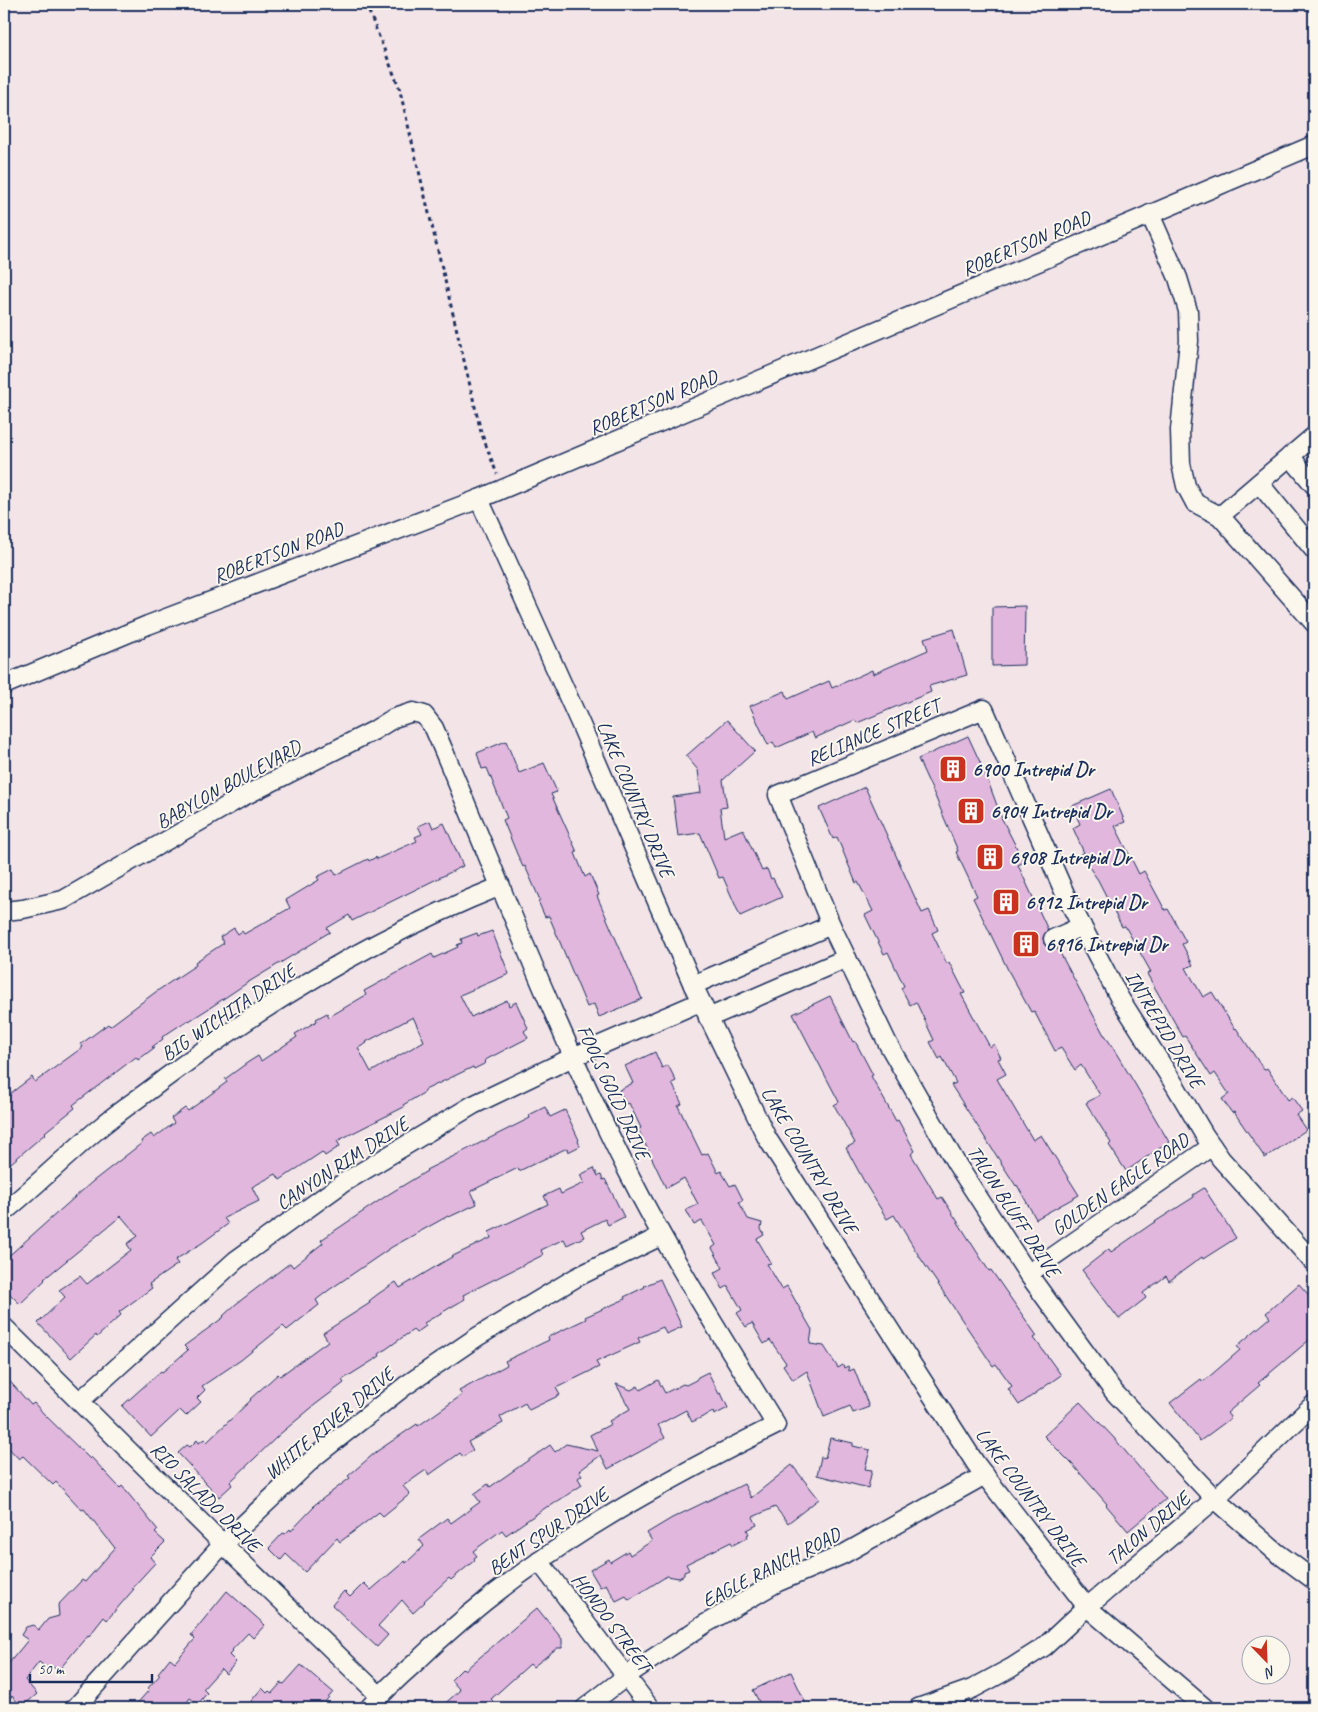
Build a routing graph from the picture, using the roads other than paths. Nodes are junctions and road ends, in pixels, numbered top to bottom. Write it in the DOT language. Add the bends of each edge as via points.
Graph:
graph roads {
  1 [pos="1314,146"];
  2 [pos="1150,214"];
  3 [pos="1314,436"];
  4 [pos="1290,456"];
  5 [pos="1259,483"];
  6 [pos="1314,485"];
  7 [pos="479,499"];
  8 [pos="1220,516"];
  9 [pos="1314,550"];
  10 [pos="1314,623"];
  11 [pos="4,685"];
  12 [pos="984,709"];
  13 [pos="448,761"];
  14 [pos="778,795"];
  15 [pos="501,886"];
  16 [pos="4,910"];
  17 [pos="831,925"];
  18 [pos="1082,926"];
  19 [pos="1053,940"];
  20 [pos="847,958"];
  21 [pos="693,985"];
  22 [pos="704,1010"];
  23 [pos="573,1057"];
  24 [pos="1212,1146"];
  25 [pos="4,1212"];
  26 [pos="661,1236"];
  27 [pos="1314,1263"];
  28 [pos="1028,1274"];
  29 [pos="4,1327"];
  30 [pos="80,1402"];
  31 [pos="1314,1404"];
  32 [pos="776,1425"];
  33 [pos="985,1475"];
  34 [pos="1215,1499"];
  35 [pos="223,1544"];
  36 [pos="539,1561"];
  37 [pos="1314,1580"];
  38 [pos="1087,1607"];
  39 [pos="626,1676"];
  40 [pos="375,1702"];
  41 [pos="75,1708"];
  42 [pos="585,1708"];
  43 [pos="650,1708"];
  44 [pos="918,1708"];
  45 [pos="1205,1708"];
  1 -- 2 [label="street, ROBERTSON ROAD"];
  2 -- 7 [label="street, ROBERTSON ROAD"];
  2 -- 8 [label="street" via="1178,278 1188,311 1189,341 1180,430 1181,464 1186,486 1194,503"];
  3 -- 4 [label="street"];
  4 -- 5 [label="street"];
  4 -- 6 [label="street"];
  5 -- 8 [label="street"];
  5 -- 9 [label="street"];
  7 -- 11 [label="street, ROBERTSON ROAD" via="148,625"];
  7 -- 21 [label="street, LAKE COUNTRY DRIVE" via="580,722"];
  8 -- 10 [label="street"];
  12 -- 14 [label="street, RELIANCE STREET"];
  12 -- 18 [label="street, INTREPID DRIVE"];
  13 -- 15 [label="street, FOOLS GOLD DRIVE"];
  13 -- 16 [label="street, BABYLON BOULEVARD" via="434,728 424,715 413,712 394,718 244,796 63,900"];
  14 -- 17 [label="street, TALON BLUFF DRIVE"];
  15 -- 23 [label="street, FOOLS GOLD DRIVE"];
  15 -- 25 [label="street, BIG WICHITA DRIVE" via="458,903 377,943 271,1005 104,1124"];
  17 -- 20 [label="street, TALON BLUFF DRIVE"];
  17 -- 21 [label="street"];
  18 -- 19 [label="street"];
  18 -- 24 [label="street, INTREPID DRIVE" via="1119,997"];
  20 -- 22 [label="street, CANYON RIM DRIVE"];
  20 -- 28 [label="street, TALON BLUFF DRIVE" via="888,1044 956,1163"];
  21 -- 22 [label="street, LAKE COUNTRY DRIVE"];
  22 -- 23 [label="street, CANYON RIM DRIVE" via="666,1018"];
  22 -- 33 [label="street, LAKE COUNTRY DRIVE" via="767,1138"];
  23 -- 26 [label="street, FOOLS GOLD DRIVE"];
  23 -- 30 [label="street, CANYON RIM DRIVE" via="473,1106 343,1183 236,1260"];
  24 -- 27 [label="street, INTREPID DRIVE"];
  24 -- 28 [label="street, GOLDEN EAGLE ROAD"];
  26 -- 32 [label="street, FOOLS GOLD DRIVE"];
  26 -- 35 [label="street, WHITE RIVER DRIVE" via="569,1282 477,1337 404,1386 317,1455"];
  28 -- 34 [label="street, TALON BLUFF DRIVE" via="1114,1392"];
  29 -- 30 [label="street, RIO SALADO DRIVE"];
  30 -- 35 [label="street, RIO SALADO DRIVE"];
  31 -- 34 [label="street, TALON DRIVE"];
  32 -- 36 [label="street, BENT SPUR DRIVE" via="603,1518"];
  33 -- 38 [label="street, LAKE COUNTRY DRIVE"];
  33 -- 39 [label="street, EAGLE RANCH ROAD" via="842,1555 778,1582 705,1624"];
  34 -- 37 [label="street, TALON BLUFF DRIVE"];
  34 -- 38 [label="street, TALON DRIVE"];
  35 -- 40 [label="street, RIO SALADO DRIVE"];
  35 -- 41 [label="street, WHITE RIVER DRIVE"];
  36 -- 39 [label="street, HONDO STREET"];
  36 -- 40 [label="street, BENT SPUR DRIVE" via="440,1638"];
  38 -- 44 [label="street, TALON DRIVE" via="1044,1648 1011,1668 972,1689"];
  38 -- 45 [label="street, LAKE COUNTRY DRIVE"];
  39 -- 42 [label="street, EAGLE RANCH ROAD"];
  39 -- 43 [label="street, HONDO STREET"];
}
